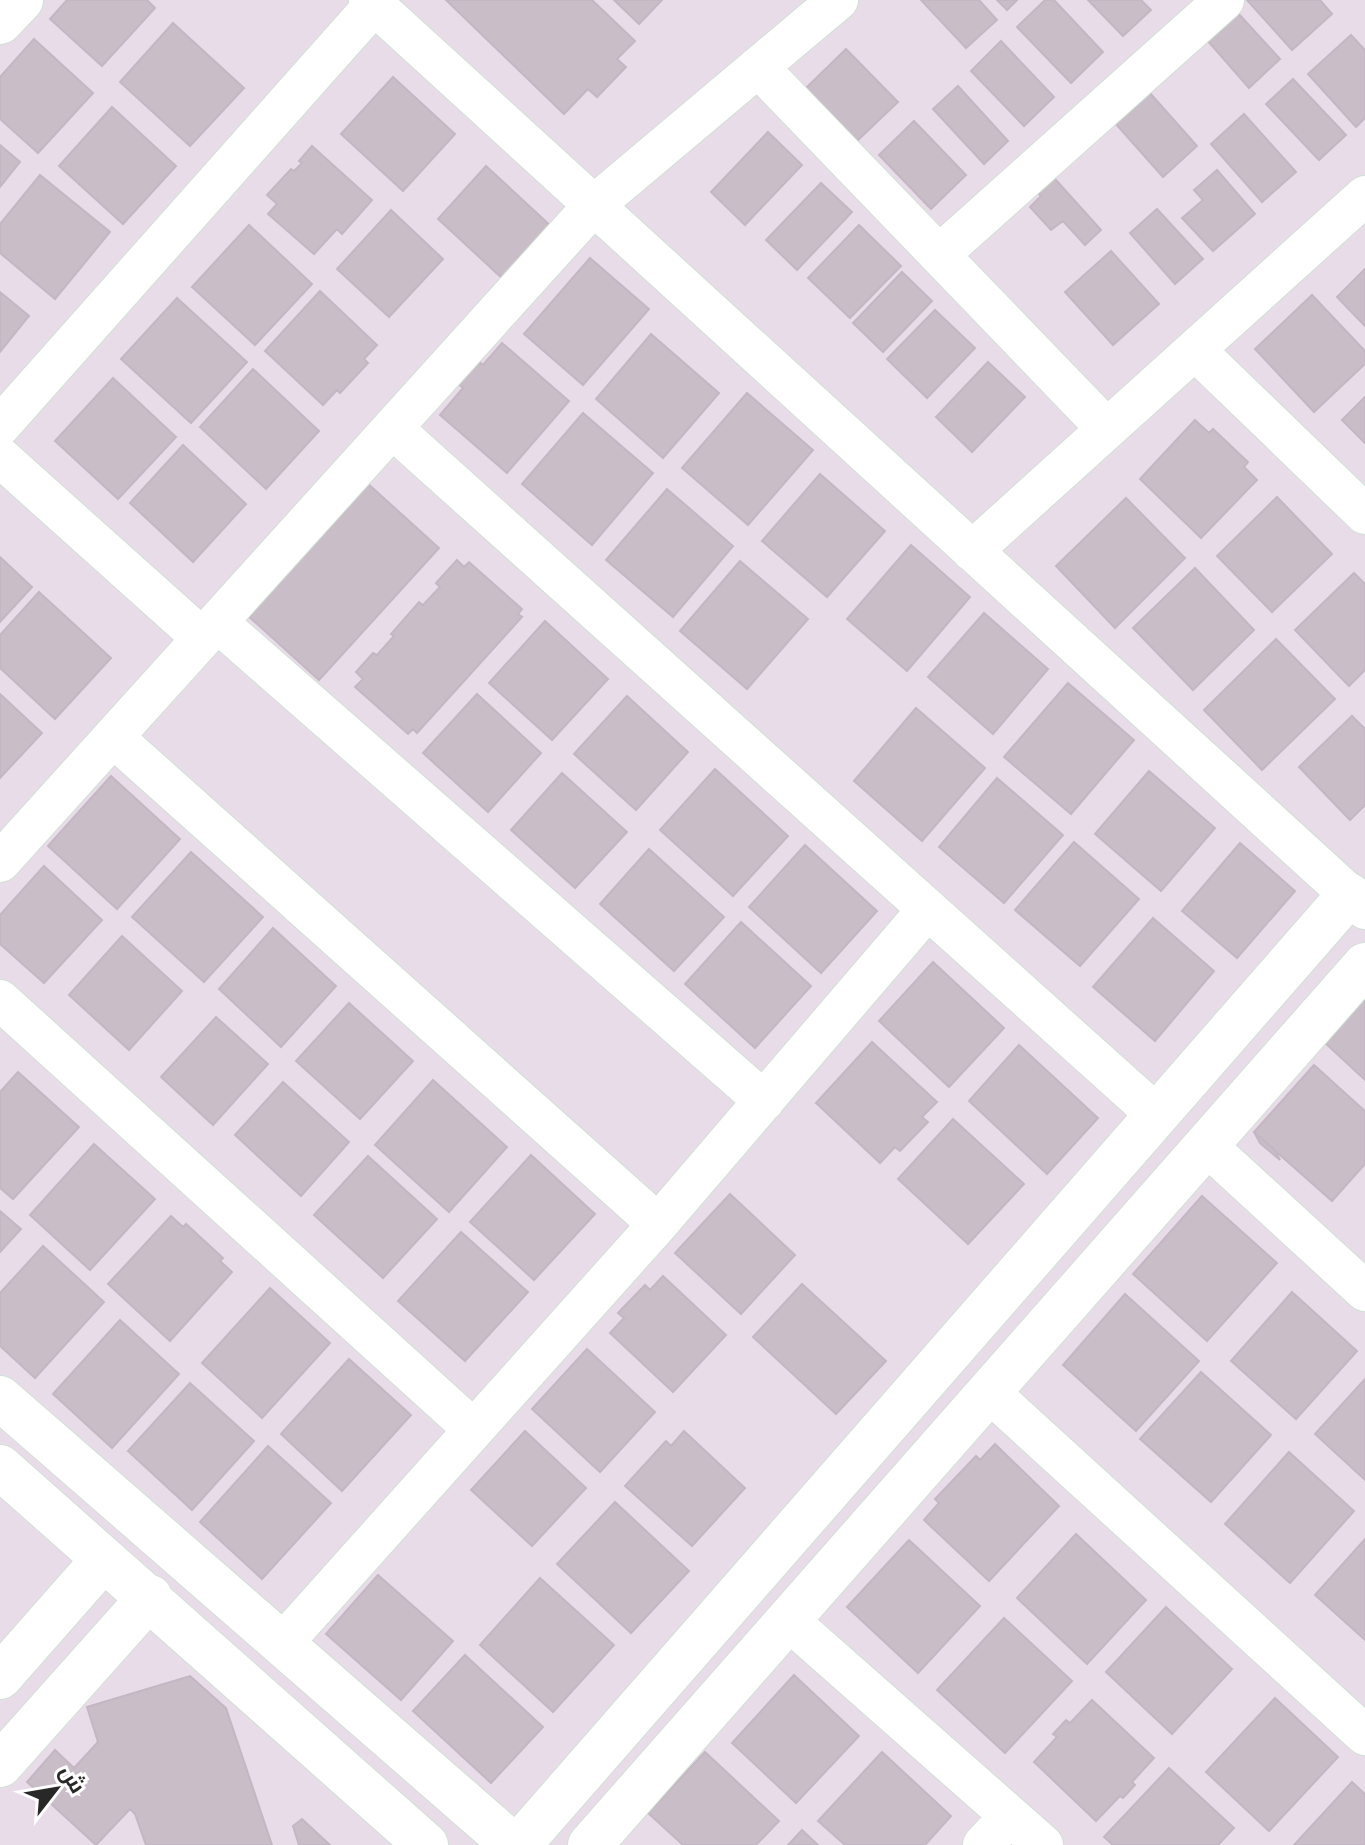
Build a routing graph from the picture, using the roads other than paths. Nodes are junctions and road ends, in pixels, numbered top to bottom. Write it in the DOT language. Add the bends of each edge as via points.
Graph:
graph roads {
  1 [pos="21,0"];
  2 [pos="838,0"];
  3 [pos="1224,0"];
  4 [pos="372,2"];
  5 [pos="0,22"];
  6 [pos="758,67"];
  7 [pos="1365,196"];
  8 [pos="593,206"];
  9 [pos="939,255"];
  10 [pos="1195,350"];
  11 [pos="0,426"];
  12 [pos="392,428"];
  13 [pos="1107,429"];
  14 [pos="0,457"];
  15 [pos="1365,514"];
  16 [pos="972,551"];
  17 [pos="210,630"];
  18 [pos="113,737"];
  19 [pos="0,862"];
  20 [pos="1357,902"];
  21 [pos="927,910"];
  22 [pos="1365,965"];
  23 [pos="0,1000"];
  24 [pos="764,1101"];
  25 [pos="1157,1115"];
  26 [pos="1206,1145"];
  27 [pos="658,1224"];
  28 [pos="1365,1291"];
  29 [pos="989,1392"];
  30 [pos="0,1398"];
  31 [pos="473,1429"];
  32 [pos="0,1467"];
  33 [pos="103,1560"];
  34 [pos="150,1597"];
  35 [pos="788,1620"];
  36 [pos="282,1644"];
  37 [pos="0,1677"];
  38 [pos="1365,1735"];
  39 [pos="0,1765"];
  40 [pos="1010,1816"];
  41 [pos="426,1845"];
  42 [pos="513,1845"];
  43 [pos="519,1845"];
  44 [pos="590,1845"];
  45 [pos="983,1845"];
  46 [pos="1043,1845"];
  1 -- 5 [label="street"];
  2 -- 6 [label="street"];
  3 -- 9 [label="street"];
  4 -- 8 [label="street"];
  4 -- 11 [label="street"];
  6 -- 8 [label="street"];
  6 -- 9 [label="street"];
  7 -- 10 [label="street"];
  8 -- 12 [label="street"];
  8 -- 16 [label="street"];
  9 -- 13 [label="street"];
  10 -- 13 [label="street"];
  10 -- 15 [label="street"];
  12 -- 17 [label="street"];
  12 -- 21 [label="street"];
  13 -- 16 [label="street"];
  14 -- 17 [label="street"];
  16 -- 20 [label="street"];
  17 -- 18 [label="street"];
  17 -- 24 [label="street"];
  18 -- 19 [label="street"];
  18 -- 27 [label="street"];
  20 -- 25 [label="street"];
  21 -- 24 [label="street"];
  21 -- 25 [label="street"];
  22 -- 26 [label="street"];
  23 -- 31 [label="street"];
  24 -- 27 [label="street"];
  25 -- 43 [label="street"];
  26 -- 28 [label="street"];
  26 -- 29 [label="street"];
  27 -- 31 [label="street"];
  29 -- 35 [label="street"];
  29 -- 38 [label="street"];
  30 -- 36 [label="street"];
  31 -- 36 [label="street"];
  32 -- 33 [label="street"];
  33 -- 34 [label="street"];
  33 -- 37 [label="street"];
  34 -- 39 [label="street"];
  34 -- 41 [label="street"];
  35 -- 40 [label="street"];
  35 -- 44 [label="street"];
  36 -- 42 [label="street"];
  40 -- 45 [label="street"];
  40 -- 46 [label="street"];
}
